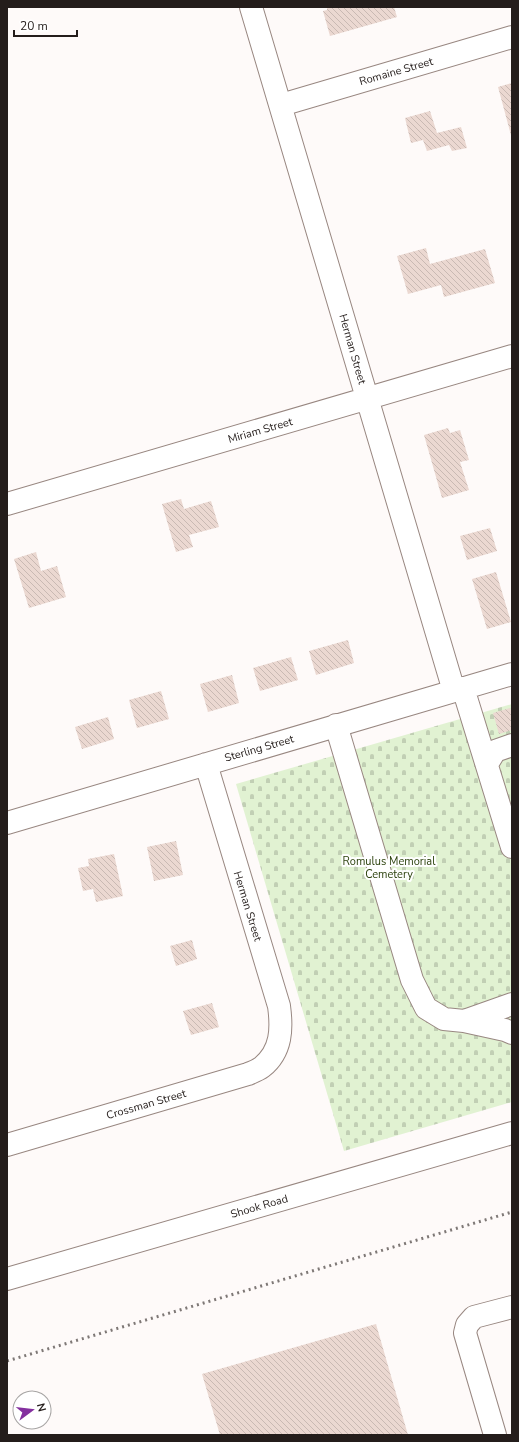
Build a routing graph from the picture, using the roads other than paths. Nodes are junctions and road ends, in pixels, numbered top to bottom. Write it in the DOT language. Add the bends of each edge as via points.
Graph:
graph roads {
  1 [pos="251,7"];
  2 [pos="512,37"];
  3 [pos="281,105"];
  4 [pos="512,356"];
  5 [pos="368,398"];
  6 [pos="7,504"];
  7 [pos="512,674"];
  8 [pos="458,689"];
  9 [pos="336,725"];
  10 [pos="512,745"];
  11 [pos="206,764"];
  12 [pos="487,764"];
  13 [pos="7,823"];
  14 [pos="512,847"];
  15 [pos="512,1004"];
  16 [pos="464,1020"];
  17 [pos="512,1033"];
  18 [pos="276,1049"];
  19 [pos="512,1133"];
  20 [pos="7,1145"];
  21 [pos="7,1279"];
  22 [pos="512,1307"];
  23 [pos="495,1435"];
  1 -- 3 [label="street, Herman Street"];
  2 -- 3 [label="street, Romaine Street"];
  3 -- 5 [label="street, Herman Street"];
  4 -- 5 [label="street, Miriam Street"];
  5 -- 6 [label="street, Miriam Street"];
  5 -- 8 [label="street, Herman Street"];
  7 -- 8 [label="street, Sterling Street"];
  8 -- 9 [label="street, Sterling Street"];
  8 -- 12 [label="street, Herman Street"];
  9 -- 11 [label="street, Sterling Street"];
  9 -- 16 [label="street" via="412,980 426,1008 444,1020"];
  10 -- 12 [label="street" via="495,751"];
  11 -- 13 [label="street, Sterling Street"];
  11 -- 18 [label="street, Herman Street" via="278,1006 281,1034"];
  12 -- 14 [label="street, Herman Street"];
  15 -- 16 [label="street"];
  16 -- 17 [label="street"];
  18 -- 20 [label="street, Crossman Street" via="262,1066 248,1074"];
  19 -- 21 [label="street, Shook Road"];
  22 -- 23 [label="street" via="474,1317 467,1325 465,1333"];
}
